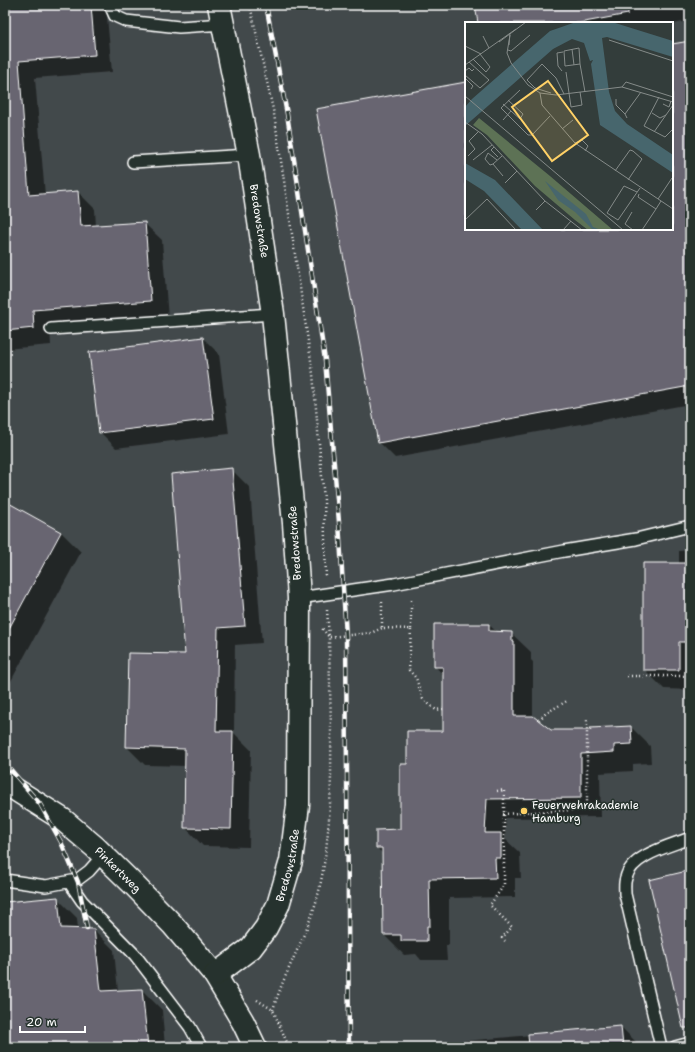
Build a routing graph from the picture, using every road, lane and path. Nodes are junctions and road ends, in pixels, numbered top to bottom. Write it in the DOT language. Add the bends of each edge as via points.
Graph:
graph roads {
  1 [pos="110,5"];
  2 [pos="250,5"];
  3 [pos="222,15"];
  4 [pos="249,155"];
  5 [pos="133,162"];
  6 [pos="273,314"];
  7 [pos="51,329"];
  8 [pos="690,526"];
  9 [pos="411,581"];
  10 [pos="383,586"];
  11 [pos="326,594"];
  12 [pos="299,598"];
  13 [pos="320,626"];
  14 [pos="382,628"];
  15 [pos="411,629"];
  16 [pos="329,637"];
  17 [pos="627,676"];
  18 [pos="690,676"];
  19 [pos="567,701"];
  20 [pos="443,709"];
  21 [pos="587,719"];
  22 [pos="539,720"];
  23 [pos="5,783"];
  24 [pos="497,791"];
  25 [pos="503,814"];
  26 [pos="690,838"];
  27 [pos="103,855"];
  28 [pos="5,880"];
  29 [pos="69,882"];
  30 [pos="505,941"];
  31 [pos="215,975"];
  32 [pos="690,1043"];
  33 [pos="201,1047"];
  34 [pos="255,1047"];
  35 [pos="289,1047"];
  36 [pos="661,1047"];
  37 [pos="675,1047"];
  1 -- 3 [label="lane" via="115,16 126,21 179,27"];
  2 -- 11 [label="path" via="274,114 313,374 324,500"];
  3 -- 4 [label="street, Bredowstraße"];
  4 -- 5 [label="lane"];
  4 -- 6 [label="street, Bredowstraße"];
  6 -- 7 [label="lane"];
  6 -- 12 [label="street, Bredowstraße"];
  8 -- 9 [label="lane" via="636,539"];
  9 -- 10 [label="lane"];
  9 -- 15 [label="path"];
  10 -- 11 [label="lane"];
  10 -- 14 [label="path"];
  11 -- 12 [label="lane"];
  11 -- 16 [label="path"];
  12 -- 31 [label="street, Bredowstraße" via="298,805 291,861 278,905 266,928 252,948"];
  13 -- 16 [label="path"];
  14 -- 15 [label="path"];
  14 -- 16 [label="path" via="371,633"];
  15 -- 20 [label="path" via="409,670 416,678 423,699 436,710"];
  16 -- 35 [label="path" via="330,795 326,852 311,919 279,991 274,1010"];
  17 -- 18 [label="path"];
  19 -- 22 [label="path"];
  21 -- 25 [label="path" via="587,809"];
  23 -- 27 [label="street, Pinkertweg" via="62,819"];
  24 -- 25 [label="path" via="504,790"];
  25 -- 30 [label="path" via="504,885 490,905 512,927 502,938"];
  26 -- 36 [label="lane" via="653,852 634,863 626,878 625,894"];
  27 -- 29 [label="lane" via="77,880"];
  27 -- 31 [label="street, Pinkertweg" via="172,924"];
  28 -- 29 [label="lane" via="46,886"];
  29 -- 33 [label="lane" via="82,901 135,955 190,1027"];
  31 -- 34 [label="street"];
  32 -- 37 [label="lane"];
}
